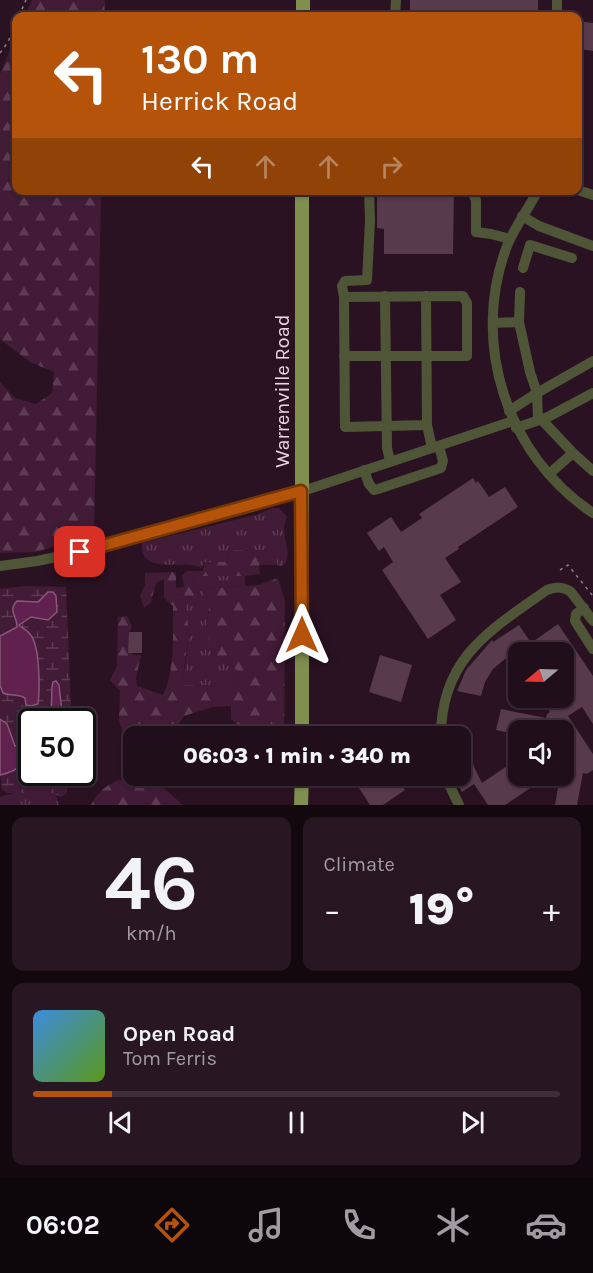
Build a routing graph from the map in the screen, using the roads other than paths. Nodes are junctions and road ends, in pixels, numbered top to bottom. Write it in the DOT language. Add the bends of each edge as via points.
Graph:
graph roads {
  1 [pos="302,195"];
  2 [pos="369,195"];
  3 [pos="474,195"];
  4 [pos="535,195"];
  5 [pos="522,216"];
  6 [pos="510,240"];
  7 [pos="593,246"];
  8 [pos="572,258"];
  9 [pos="523,268"];
  10 [pos="520,292"];
  11 [pos="385,296"];
  12 [pos="426,296"];
  13 [pos="344,297"];
  14 [pos="519,322"];
  15 [pos="493,323"];
  16 [pos="426,355"];
  17 [pos="345,356"];
  18 [pos="386,356"];
  19 [pos="593,362"];
  20 [pos="537,393"];
  21 [pos="593,393"];
  22 [pos="540,419"];
  23 [pos="512,420"];
  24 [pos="427,425"];
  25 [pos="386,426"];
  26 [pos="435,447"];
  27 [pos="573,453"];
  28 [pos="390,461"];
  29 [pos="364,470"];
  30 [pos="593,471"];
  31 [pos="549,474"];
  32 [pos="301,491"];
  33 [pos="593,513"];
  34 [pos="0,566"];
  35 [pos="584,608"];
  36 [pos="593,621"];
  37 [pos="593,649"];
  38 [pos="302,726"];
  39 [pos="441,726"];
  40 [pos="302,786"];
  41 [pos="450,786"];
  42 [pos="302,805"];
  43 [pos="459,805"];
  1 -- 32 [label="main road, Warrenville Road"];
  2 -- 13 [label="street" via="367,280 345,282"];
  3 -- 6 [label="street" via="476,232"];
  4 -- 5 [label="street"];
  5 -- 6 [label="street"];
  5 -- 7 [label="street"];
  6 -- 15 [label="street" via="496,288"];
  8 -- 9 [label="street" via="530,245"];
  10 -- 14 [label="street"];
  11 -- 12 [label="street"];
  11 -- 13 [label="street"];
  11 -- 18 [label="street"];
  12 -- 16 [label="street"];
  12 -- 16 [label="street" via="463,296 467,303 467,356"];
  13 -- 17 [label="street"];
  14 -- 15 [label="street"];
  14 -- 20 [label="street"];
  15 -- 23 [label="street" via="495,359"];
  16 -- 18 [label="street"];
  16 -- 24 [label="street"];
  17 -- 18 [label="street"];
  17 -- 25 [label="street" via="345,427"];
  18 -- 25 [label="street"];
  19 -- 20 [label="street"];
  20 -- 22 [label="street"];
  20 -- 23 [label="street"];
  21 -- 22 [label="street"];
  22 -- 23 [label="street"];
  22 -- 27 [label="street"];
  23 -- 26 [label="street"];
  23 -- 31 [label="street"];
  24 -- 25 [label="street"];
  24 -- 26 [label="street"];
  25 -- 28 [label="street"];
  26 -- 28 [label="street"];
  26 -- 29 [label="street" via="443,461 441,468 378,489 369,484"];
  27 -- 30 [label="street"];
  27 -- 31 [label="street"];
  28 -- 29 [label="street"];
  29 -- 32 [label="street"];
  31 -- 33 [label="street"];
  32 -- 34 [label="street" via="80,552"];
  32 -- 38 [label="main road, Warrenville Road"];
  35 -- 36 [label="street"];
  35 -- 37 [label="street" via="576,614 575,621"];
  35 -- 39 [label="street" via="569,590 552,589 480,639 451,683"];
  40 -- 42 [label="main road"];
  41 -- 43 [label="street"];
}
